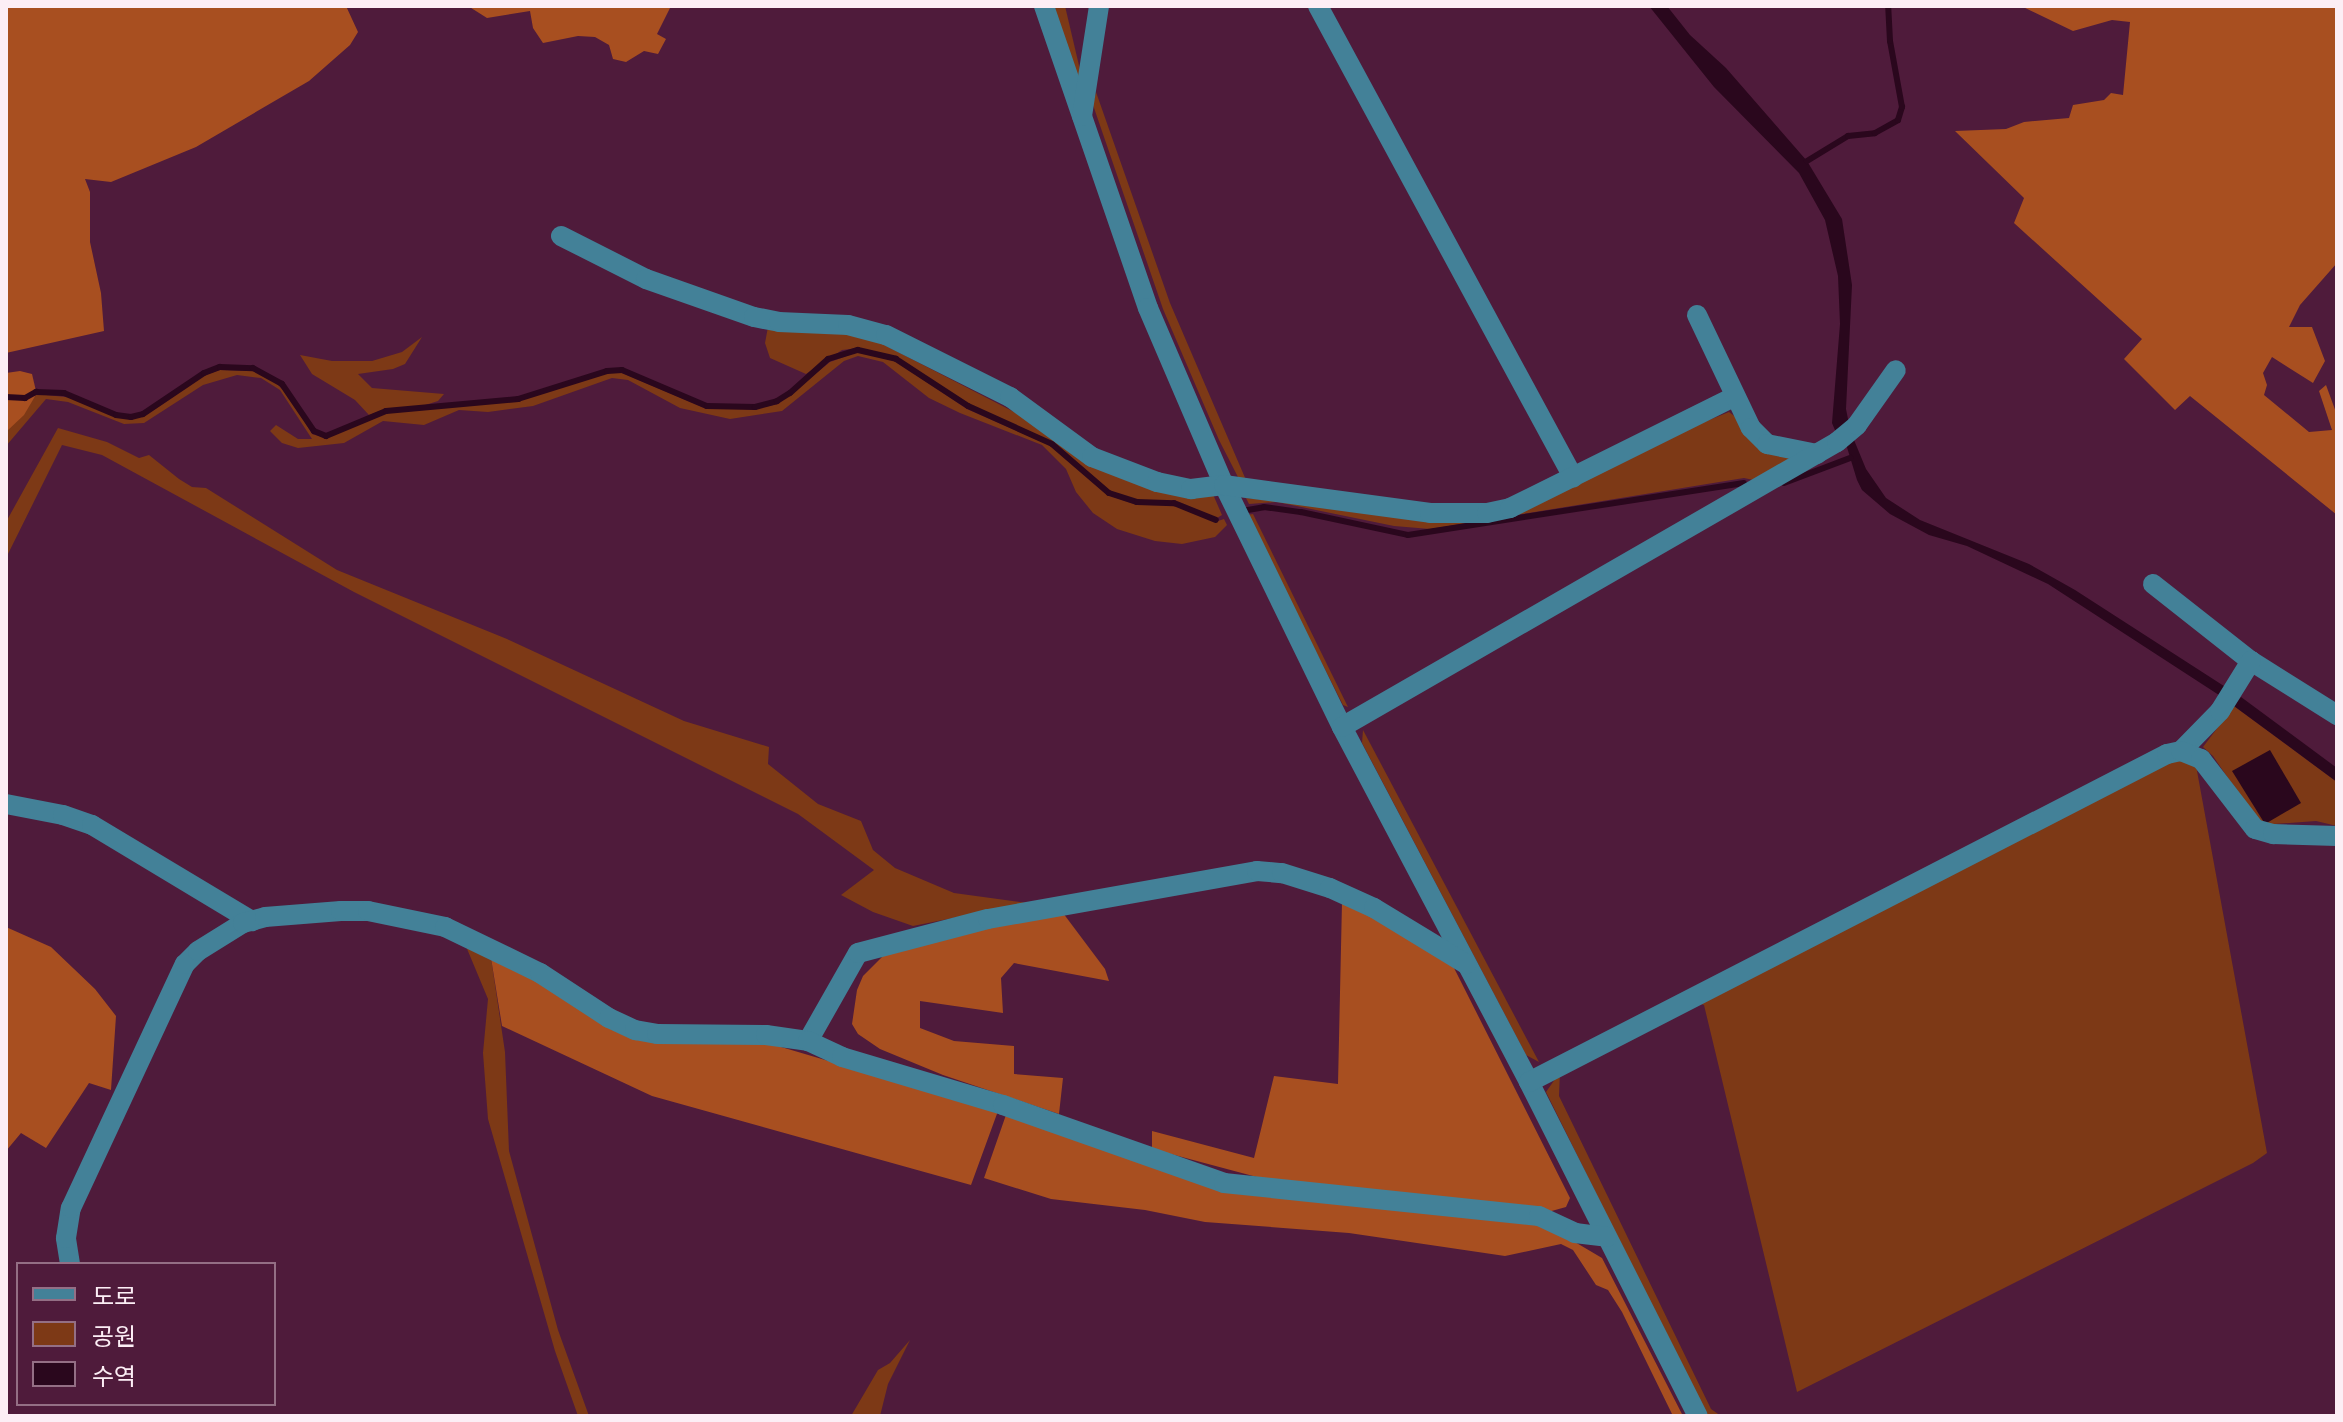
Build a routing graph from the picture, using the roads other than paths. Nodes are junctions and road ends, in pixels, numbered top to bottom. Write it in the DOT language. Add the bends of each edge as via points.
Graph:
graph roads {
  1 [pos="1044,6"];
  2 [pos="1099,6"];
  3 [pos="1318,6"];
  4 [pos="1082,117"];
  5 [pos="561,236"];
  6 [pos="1697,315"];
  7 [pos="1896,370"];
  8 [pos="1734,397"];
  9 [pos="1817,454"];
  10 [pos="1573,477"];
  11 [pos="1224,485"];
  12 [pos="2153,584"];
  13 [pos="2246,670"];
  14 [pos="2337,715"];
  15 [pos="1342,727"];
  16 [pos="2181,751"];
  17 [pos="6,804"];
  18 [pos="2337,836"];
  19 [pos="252,921"];
  20 [pos="1467,965"];
  21 [pos="808,1041"];
  22 [pos="1529,1082"];
  23 [pos="1607,1237"];
  24 [pos="70,1262"];
  25 [pos="1698,1416"];
  1 -- 4 [label="street"];
  2 -- 4 [label="street"];
  3 -- 10 [label="street"];
  4 -- 11 [label="street" via="1148,308"];
  5 -- 11 [label="street" via="646,279 754,317 870,329 1010,397 1092,457 1157,482 1191,489"];
  6 -- 8 [label="street"];
  7 -- 9 [label="street" via="1857,425"];
  8 -- 9 [label="street" via="1767,444"];
  8 -- 10 [label="street"];
  9 -- 15 [label="street"];
  10 -- 11 [label="street" via="1510,508 1459,514"];
  11 -- 15 [label="street"];
  12 -- 13 [label="street"];
  13 -- 14 [label="street"];
  13 -- 16 [label="street" via="2220,711"];
  15 -- 20 [label="street"];
  16 -- 18 [label="street" via="2201,759 2255,829"];
  16 -- 22 [label="street" via="2120,776"];
  17 -- 19 [label="street" via="92,825"];
  19 -- 21 [label="street" via="341,911 418,920 445,927 540,973 635,1030"];
  19 -- 24 [label="street" via="232,928 185,964 71,1208 66,1238"];
  20 -- 21 [label="street" via="1345,895 1282,873 1257,871 988,919 858,953"];
  20 -- 22 [label="street"];
  21 -- 23 [label="street" via="842,1057 1003,1105 1224,1183 1539,1216 1575,1233"];
  22 -- 23 [label="street"];
  23 -- 25 [label="street"];
}
